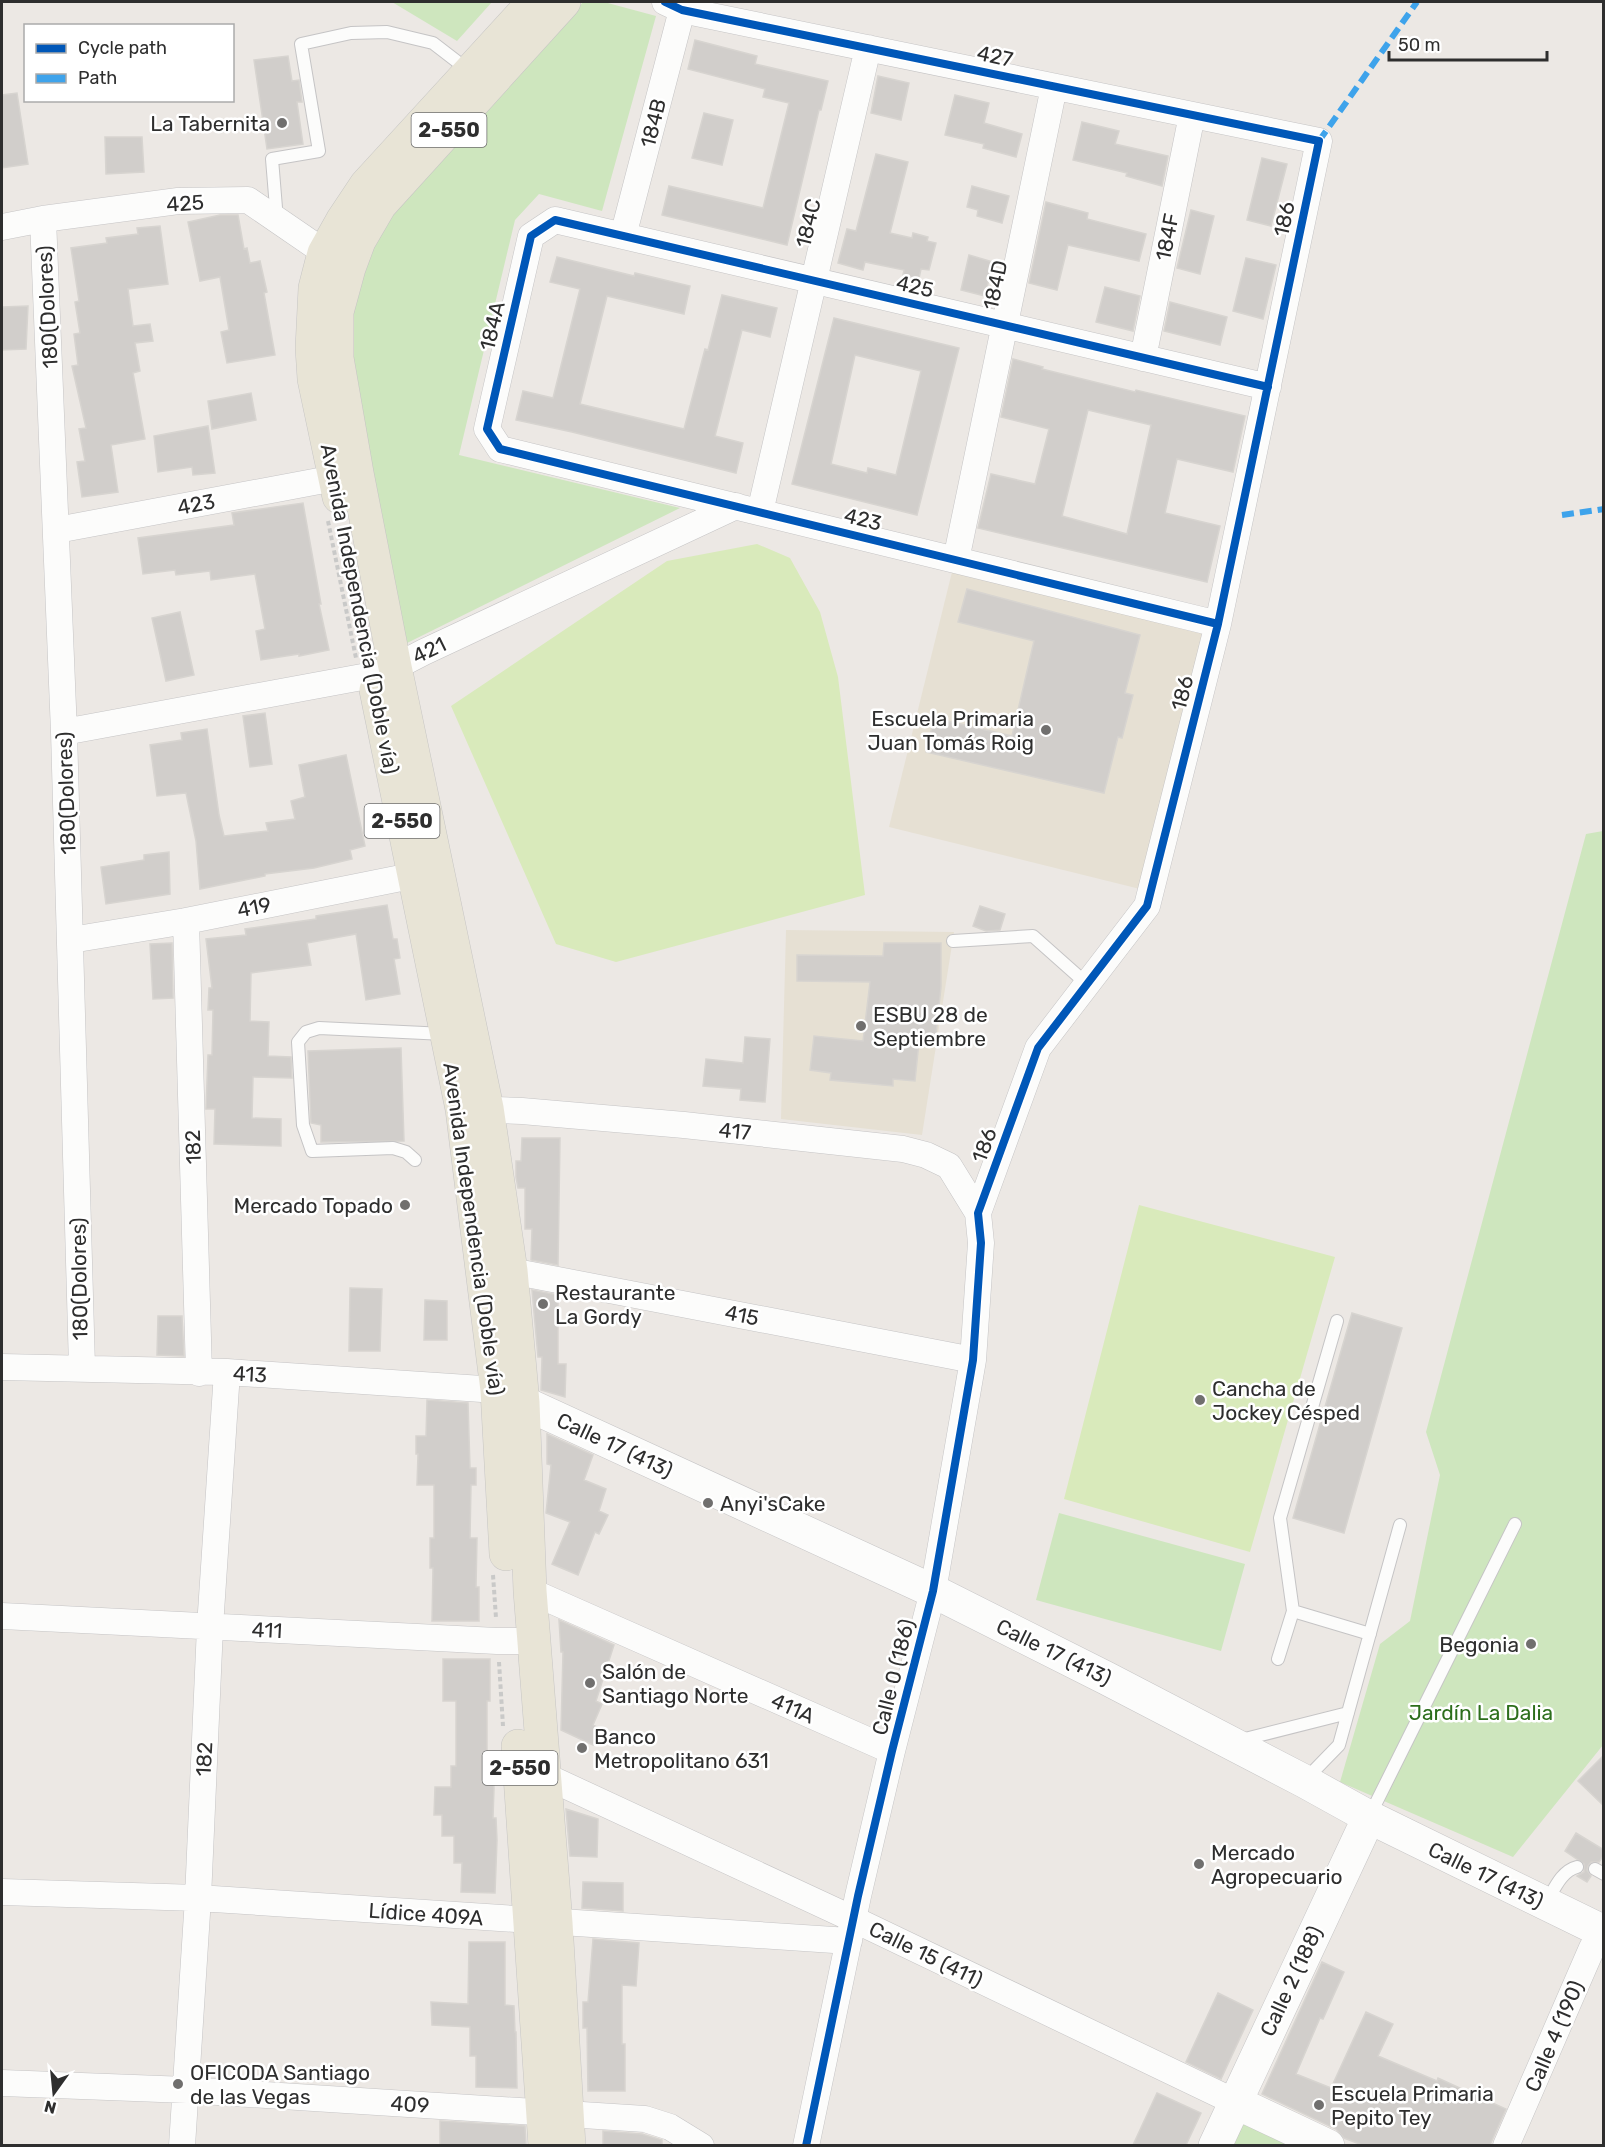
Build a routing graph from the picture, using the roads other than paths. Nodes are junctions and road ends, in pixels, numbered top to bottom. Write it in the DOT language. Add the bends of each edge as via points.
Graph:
graph roads {
  1 [pos="534,2"];
  2 [pos="564,2"];
  3 [pos="673,6"];
  4 [pos="868,48"];
  5 [pos="469,71"];
  6 [pos="1054,87"];
  7 [pos="1192,115"];
  8 [pos="1319,141"];
  9 [pos="43,219"];
  10 [pos="555,220"];
  11 [pos="278,222"];
  12 [pos="2,227"];
  13 [pos="623,236"];
  14 [pos="337,260"];
  15 [pos="814,281"];
  16 [pos="1005,326"];
  17 [pos="1143,358"];
  18 [pos="1268,387"];
  19 [pos="500,449"];
  20 [pos="328,479"];
  21 [pos="748,509"];
  22 [pos="57,530"];
  23 [pos="956,560"];
  24 [pos="1218,624"];
  25 [pos="375,667"];
  26 [pos="64,732"];
  27 [pos="425,873"];
  28 [pos="186,921"];
  29 [pos="71,940"];
  30 [pos="953,941"];
  31 [pos="1087,984"];
  32 [pos="446,1034"];
  33 [pos="474,1109"];
  34 [pos="415,1161"];
  35 [pos="978,1213"];
  36 [pos="511,1271"];
  37 [pos="1337,1321"];
  38 [pos="973,1360"];
  39 [pos="82,1367"];
  40 [pos="199,1372"];
  41 [pos="227,1372"];
  42 [pos="2,1374"];
  43 [pos="510,1396"];
  44 [pos="1515,1524"];
  45 [pos="1400,1526"];
  46 [pos="530,1591"];
  47 [pos="933,1591"];
  48 [pos="1293,1611"];
  49 [pos="2,1616"];
  50 [pos="210,1627"];
  51 [pos="1370,1634"];
  52 [pos="514,1641"];
  53 [pos="1278,1659"];
  54 [pos="1348,1713"];
  55 [pos="1231,1743"];
  56 [pos="892,1751"];
  57 [pos="532,1776"];
  58 [pos="1304,1781"];
  59 [pos="1369,1817"];
  60 [pos="1577,1867"];
  61 [pos="2,1892"];
  62 [pos="198,1898"];
  63 [pos="1546,1904"];
  64 [pos="543,1922"];
  65 [pos="851,1930"];
  66 [pos="1602,1930"];
  67 [pos="2,2083"];
  68 [pos="187,2090"];
  69 [pos="1234,2102"];
  70 [pos="555,2113"];
  71 [pos="183,2145"];
  72 [pos="545,2145"];
  73 [pos="569,2145"];
  74 [pos="701,2145"];
  75 [pos="806,2145"];
  76 [pos="1215,2145"];
  77 [pos="1328,2145"];
  78 [pos="1506,2145"];
  1 -- 5 [label="main road, 2-550"];
  2 -- 14 [label="main road, 2-550" via="380,205 359,241"];
  3 -- 4 [label="street, 427"];
  3 -- 13 [label="street, 184B"];
  4 -- 6 [label="street, 427"];
  4 -- 15 [label="street, 184C"];
  5 -- 11 [label="lane" via="433,43 387,32 351,33 301,44 319,151 272,159"];
  5 -- 14 [label="main road, 2-550" via="366,185 342,221"];
  6 -- 7 [label="street, 427"];
  6 -- 16 [label="street, 184D"];
  7 -- 8 [label="street, 427"];
  7 -- 17 [label="street, 184F"];
  8 -- 18 [label="street, 186"];
  9 -- 11 [label="street, 425" via="178,201 248,200"];
  9 -- 12 [label="street, 425"];
  9 -- 22 [label="street, 180(Dolores)"];
  10 -- 13 [label="street, 425"];
  10 -- 19 [label="street, 184A" via="531,236 487,429"];
  11 -- 14 [label="street, 425"];
  13 -- 15 [label="street, 425"];
  14 -- 20 [label="main road, Avenida Independencia (Doble vía) / 2-550" via="315,288 312,348"];
  14 -- 25 [label="main road, Avenida Independencia (Doble vía) / 2-550" via="337,358 357,473"];
  15 -- 16 [label="street, 425"];
  15 -- 21 [label="street, 184C"];
  16 -- 17 [label="street, 425"];
  16 -- 23 [label="street, 184D"];
  17 -- 18 [label="street, 425"];
  18 -- 24 [label="street, 186"];
  19 -- 21 [label="street, 423"];
  20 -- 22 [label="street, 423"];
  20 -- 25 [label="main road, Avenida Independencia (Doble vía) / 2-550"];
  21 -- 23 [label="street, 423"];
  21 -- 25 [label="street, 421" via="424,652"];
  22 -- 26 [label="street, 180(Dolores)"];
  23 -- 24 [label="street, 423"];
  24 -- 31 [label="street, 186" via="1147,906"];
  25 -- 26 [label="street, 421"];
  25 -- 27 [label="main road, Avenida Independencia (Doble vía) / 2-550"];
  26 -- 29 [label="street, 180(Dolores)"];
  27 -- 28 [label="street, 419"];
  27 -- 32 [label="main road, Avenida Independencia (Doble vía) / 2-550"];
  27 -- 33 [label="main road, Avenida Independencia (Doble vía) / 2-550"];
  28 -- 29 [label="street, 419"];
  28 -- 40 [label="street, 182"];
  29 -- 39 [label="street, 180(Dolores)"];
  30 -- 31 [label="lane" via="1033,936"];
  31 -- 35 [label="street, 186" via="1038,1048"];
  32 -- 33 [label="main road, Avenida Independencia (Doble vía) / 2-550"];
  32 -- 34 [label="lane" via="319,1028 306,1032 298,1042 303,1125 312,1151 393,1148 406,1152"];
  33 -- 35 [label="street, 417" via="684,1125 903,1149 949,1166"];
  33 -- 36 [label="main road, Avenida Independencia (Doble vía) / 2-550"];
  33 -- 43 [label="main road, Avenida Independencia (Doble vía) / 2-550"];
  35 -- 38 [label="street, Calle 0 (186)" via="981,1244"];
  36 -- 38 [label="street, 415"];
  36 -- 43 [label="main road, Avenida Independencia (Doble vía) / 2-550"];
  37 -- 48 [label="lane" via="1280,1518"];
  38 -- 47 [label="street, Calle 0 (186)"];
  39 -- 40 [label="street, 413"];
  39 -- 42 [label="street, 413"];
  40 -- 41 [label="street, 413"];
  41 -- 43 [label="street, 413"];
  41 -- 50 [label="street, 182"];
  43 -- 46 [label="main road, Avenida Independencia (Doble vía) / 2-550"];
  43 -- 47 [label="main road, Calle 17 (413)"];
  43 -- 52 [label="main road, Avenida Independencia (Doble vía) / 2-550"];
  44 -- 59 [label="lane"];
  45 -- 51 [label="lane"];
  46 -- 52 [label="main road, Avenida Independencia (Doble vía) / 2-550"];
  46 -- 56 [label="street, 411A"];
  47 -- 55 [label="main road, Calle 17 (413)"];
  47 -- 56 [label="street, Calle 0 (186)"];
  48 -- 51 [label="lane"];
  48 -- 53 [label="lane"];
  49 -- 50 [label="street, 411"];
  50 -- 52 [label="street, 411"];
  50 -- 62 [label="street, 182"];
  51 -- 54 [label="lane"];
  52 -- 57 [label="main road, Avenida Independencia (Doble vía) / 2-550"];
  54 -- 55 [label="lane"];
  54 -- 58 [label="lane" via="1339,1746"];
  55 -- 58 [label="main road, Calle 17 (413)"];
  56 -- 65 [label="street, Calle 0 (186)"];
  57 -- 64 [label="main road, Avenida Independencia (Doble vía) / 2-550"];
  57 -- 65 [label="street, Calle 15 (411)"];
  58 -- 59 [label="main road, Calle 17 (413)"];
  59 -- 63 [label="main road, Calle 17 (413)"];
  59 -- 69 [label="main road, Calle 2 (188)"];
  60 -- 63 [label="lane" via="1568,1869"];
  61 -- 62 [label="street, Lídice 409A"];
  62 -- 64 [label="street, Lídice 409A"];
  62 -- 68 [label="street, 182"];
  63 -- 66 [label="main road, Calle 17 (413)"];
  64 -- 65 [label="street, Lídice 409A"];
  64 -- 70 [label="main road, Avenida Independencia (Doble vía) / 2-550"];
  65 -- 69 [label="street, Calle 15 (411)"];
  65 -- 75 [label="street, Calle 0 (186)"];
  66 -- 78 [label="street, Calle 4 (190)"];
  67 -- 68 [label="street, 409"];
  68 -- 70 [label="street, 409"];
  68 -- 71 [label="street, 182"];
  69 -- 76 [label="main road, Calle 2 (188)"];
  69 -- 77 [label="main road, Calle 15 (411)"];
  70 -- 72 [label="main road, Avenida Independencia (Doble vía) / 2-550"];
  70 -- 73 [label="main road, Avenida Independencia (Doble vía) / 2-550"];
  70 -- 74 [label="street, 409" via="645,2119 670,2127"];
}
